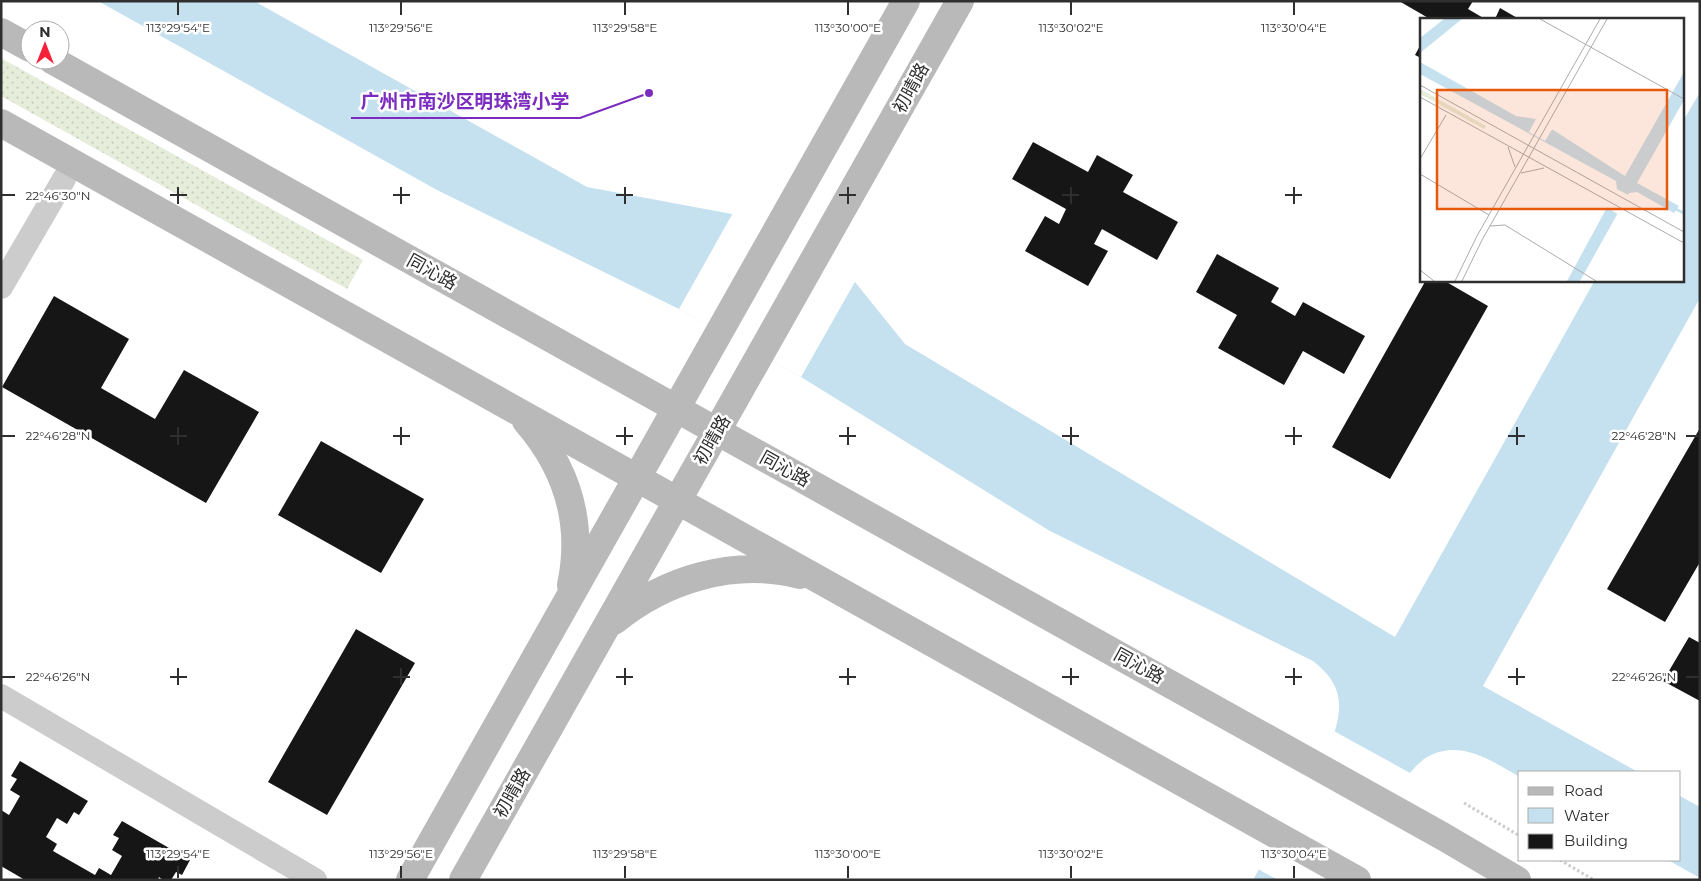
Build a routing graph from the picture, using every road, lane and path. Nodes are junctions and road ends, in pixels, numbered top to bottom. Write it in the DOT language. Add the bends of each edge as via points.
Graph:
graph roads {
  1 [pos="906,1"];
  2 [pos="960,1"];
  3 [pos="1,32"];
  4 [pos="20,42"];
  5 [pos="70,70"];
  6 [pos="1,123"];
  7 [pos="64,179"];
  8 [pos="1,287"];
  9 [pos="510,407"];
  10 [pos="676,408"];
  11 [pos="717,431"];
  12 [pos="637,477"];
  13 [pos="678,500"];
  14 [pos="822,580"];
  15 [pos="565,604"];
  16 [pos="607,626"];
  17 [pos="1,696"];
  18 [pos="1464,803"];
  19 [pos="1518,835"];
  20 [pos="1562,861"];
  21 [pos="315,880"];
  22 [pos="410,880"];
  23 [pos="463,880"];
  24 [pos="1357,880"];
  25 [pos="1517,880"];
  26 [pos="1594,880"];
  1 -- 10 [label="main road"];
  2 -- 11 [label="main road, 初晴路"];
  3 -- 4 [label="main road"];
  5 -- 10 [label="main road, 同沁路"];
  6 -- 9 [label="main road"];
  7 -- 8 [label="street"];
  9 -- 12 [label="main road"];
  9 -- 15 [label="main road" via="540,438 556,463 569,497 576,540 575,562"];
  10 -- 11 [label="main road, 同沁路"];
  10 -- 12 [label="main road"];
  11 -- 13 [label="main road, 初晴路"];
  11 -- 25 [label="main road, 同沁路"];
  12 -- 13 [label="main road"];
  12 -- 15 [label="main road"];
  13 -- 14 [label="main road"];
  13 -- 16 [label="main road, 初晴路"];
  14 -- 16 [label="main road" via="780,571 746,569 695,577 648,596"];
  14 -- 24 [label="main road"];
  15 -- 22 [label="main road"];
  16 -- 23 [label="main road, 初晴路"];
  17 -- 21 [label="street"];
  18 -- 19 [label="path"];
  20 -- 26 [label="path"];
}
